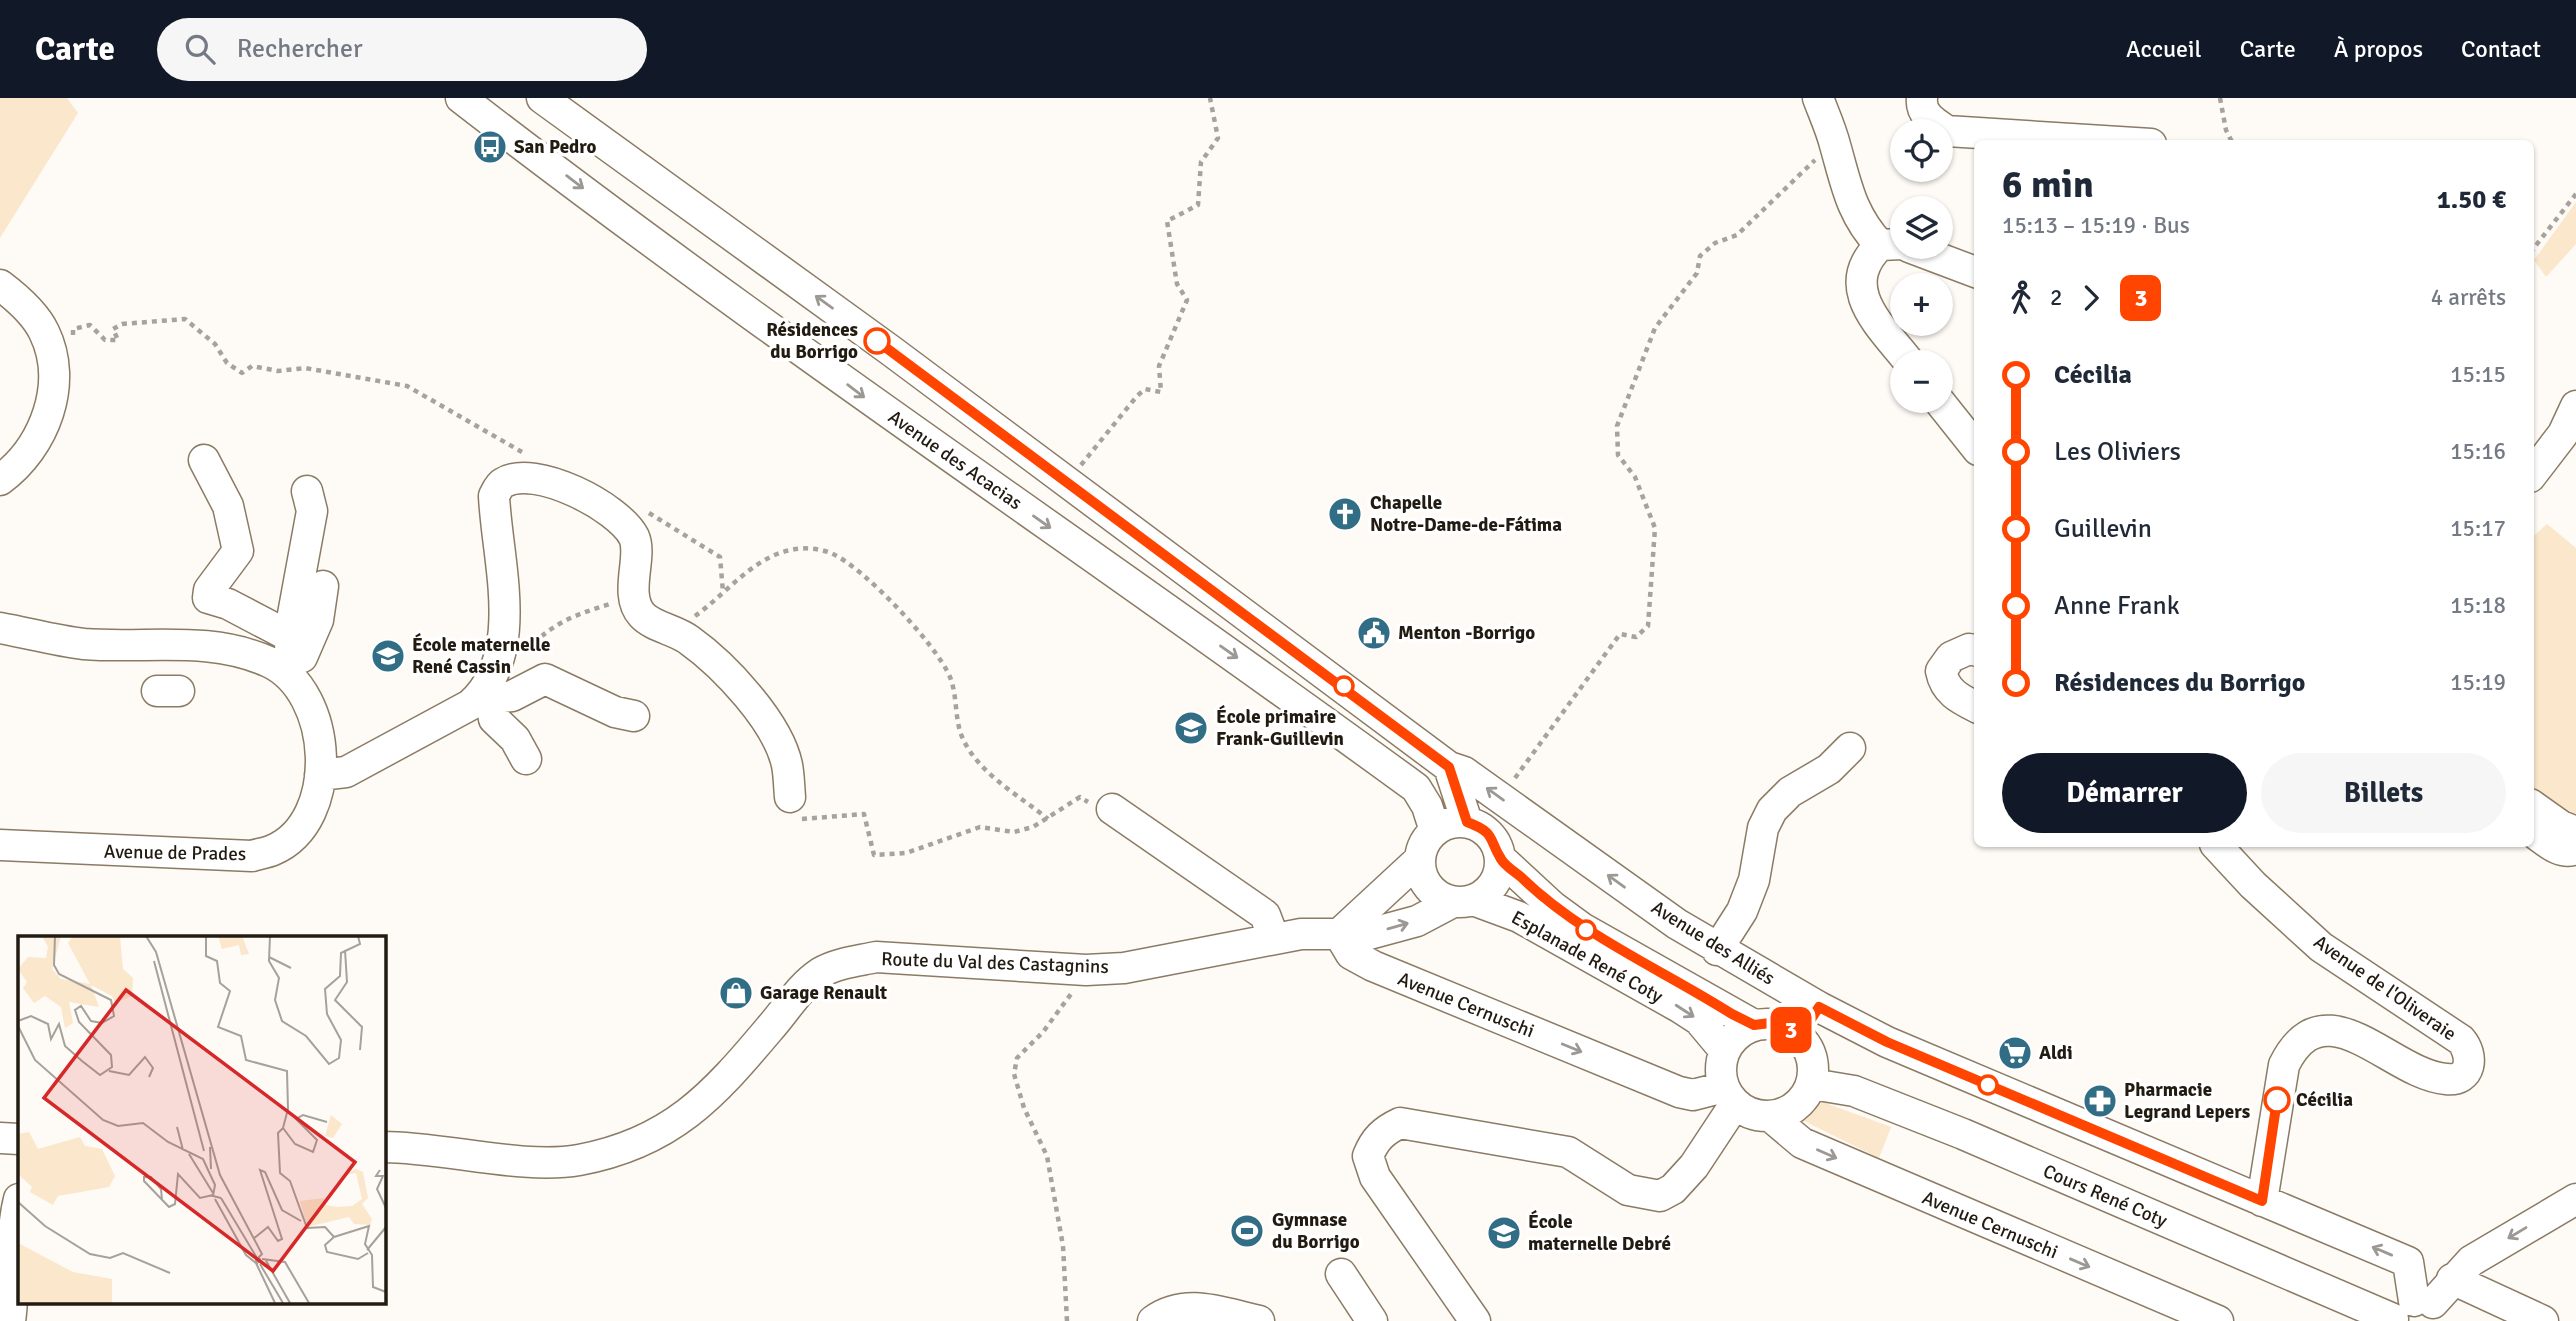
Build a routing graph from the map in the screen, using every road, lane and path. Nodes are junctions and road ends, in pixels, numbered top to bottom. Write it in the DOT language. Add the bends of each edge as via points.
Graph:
graph roads {
  1 [pos="461,98"];
  2 [pos="541,98"];
  3 [pos="1210,98"];
  4 [pos="1818,98"];
  5 [pos="1922,98"];
  6 [pos="2220,98"];
  7 [pos="2089,140"];
  8 [pos="2231,140"];
  9 [pos="1834,142"];
  10 [pos="2576,194"];
  11 [pos="1890,242"];
  12 [pos="1890,248"];
  13 [pos="2534,248"];
  14 [pos="1938,259"];
  15 [pos="1974,272"];
  16 [pos="0,285"];
  17 [pos="73,341"];
  18 [pos="1900,350"];
  19 [pos="2576,406"];
  20 [pos="1949,413"];
  21 [pos="1974,445"];
  22 [pos="525,454"];
  23 [pos="204,460"];
  24 [pos="2534,472"];
  25 [pos="0,480"];
  26 [pos="1067,482"];
  27 [pos="307,491"];
  28 [pos="639,506"];
  29 [pos="323,586"];
  30 [pos="635,601"];
  31 [pos="0,628"];
  32 [pos="1974,650"];
  33 [pos="290,658"];
  34 [pos="519,658"];
  35 [pos="488,694"];
  36 [pos="1974,706"];
  37 [pos="634,716"];
  38 [pos="1850,748"];
  39 [pos="526,759"];
  40 [pos="1449,767"];
  41 [pos="320,775"];
  42 [pos="1510,785"];
  43 [pos="790,797"];
  44 [pos="2534,807"];
  45 [pos="1112,810"];
  46 [pos="1048,819"];
  47 [pos="1539,825"];
  48 [pos="1435,831"];
  49 [pos="2576,832"];
  50 [pos="2534,833"];
  51 [pos="1486,839"];
  52 [pos="0,845"];
  53 [pos="2219,847"];
  54 [pos="2576,849"];
  55 [pos="1420,859"];
  56 [pos="1463,901"];
  57 [pos="1339,934"];
  58 [pos="1288,937"];
  59 [pos="1717,950"];
  60 [pos="1086,970"];
  61 [pos="1819,1007"];
  62 [pos="1754,1025"];
  63 [pos="1800,1036"];
  64 [pos="1725,1051"];
  65 [pos="1812,1084"];
  66 [pos="1729,1095"];
  67 [pos="1770,1116"];
  68 [pos="0,1138"];
  69 [pos="18,1139"];
  70 [pos="385,1147"];
  71 [pos="2576,1199"];
  72 [pos="2262,1201"];
  73 [pos="18,1202"];
  74 [pos="1341,1274"];
  75 [pos="2452,1279"];
  76 [pos="2416,1313"];
  77 [pos="10,1321"];
  78 [pos="1067,1321"];
  79 [pos="1153,1321"];
  80 [pos="1259,1321"];
  81 [pos="1372,1321"];
  82 [pos="1475,1321"];
  83 [pos="2218,1321"];
  84 [pos="2543,1321"];
  1 -- 48 [label="street, Avenue des Acacias, one-way" via="873,403 1416,788"];
  26 -- 2 [label="street, one-way"];
  3 -- 26 [label="path" via="1218,138 1201,162 1198,205 1167,221 1177,284 1186,300 1159,366 1161,392 1145,389 1137,396"];
  4 -- 9 [label="street"];
  5 -- 7 [label="street" via="1931,121 1948,131"];
  6 -- 8 [label="path"];
  9 -- 11 [label="street" via="1851,207 1865,230"];
  9 -- 42 [label="path" via="1737,235 1715,243 1700,256 1697,273 1655,328 1617,426 1618,455 1635,477 1655,528 1648,626 1636,638 1620,634"];
  10 -- 13 [label="path"];
  12 -- 18 [label="street" via="1867,257 1860,276 1865,305"];
  14 -- 15 [label="street"];
  16 -- 25 [label="street" via="43,329 54,375 51,406 37,439 14,470"];
  17 -- 22 [label="path" via="73,329 90,325 105,341 118,340 113,329 122,324 185,319 242,373 252,366 278,372 305,368 407,386"];
  19 -- 24 [label="street" via="2563,434"];
  20 -- 21 [label="street"];
  23 -- 33 [label="street" via="228,506 238,551 208,598 228,604"];
  26 -- 40 [label="street"];
  27 -- 33 [label="street" via="313,511"];
  28 -- 46 [label="path" via="720,557 723,592 789,550 814,548 834,554 889,601 935,653 956,694 963,739 980,763"];
  29 -- 33 [label="street" via="317,620 302,657"];
  30 -- 34 [label="path" via="616,602 562,620"];
  30 -- 35 [label="street" via="635,539 620,519 592,500 546,482 518,478 502,483 494,496 503,645"];
  30 -- 43 [label="street" via="641,615 688,639 715,662 765,718 786,762"];
  31 -- 33 [label="street, Avenue de Prades" via="83,644 193,643 247,653 272,664"];
  32 -- 36 [label="street" via="1951,657 1941,671 1950,691"];
  33 -- 41 [label="street, Avenue de Prades" via="319,734"];
  35 -- 37 [label="street" via="512,696 545,679 615,712"];
  35 -- 39 [label="street" via="495,719 515,738"];
  35 -- 41 [label="street" via="346,772"];
  38 -- 59 [label="street" via="1772,810 1763,828 1754,880 1742,911"];
  47 -- 40 [label="street, one-way" via="1464,772"];
  40 -- 51 [label="street"];
  41 -- 52 [label="street, Avenue de Prades" via="316,799 295,834 273,850 252,856"];
  43 -- 46 [label="path" via="799,819 864,814 874,855 906,853 980,827 1014,832"];
  44 -- 49 [label="street"];
  45 -- 46 [label="path" via="1080,797"];
  45 -- 58 [label="street" via="1265,915"];
  47 -- 51 [label="street"];
  59 -- 47 [label="street, Avenue des Alliés, one-way"];
  48 -- 51 [label="street" via="1455,822"];
  48 -- 55 [label="street"];
  50 -- 54 [label="street" via="2560,850"];
  51 -- 56 [label="street" via="1497,879 1483,895"];
  51 -- 62 [label="street, Esplanade René Coty" via="1552,906 1582,928"];
  53 -- 72 [label="street, Avenue de l'Oliveraie" via="2321,947 2460,1040 2471,1055 2462,1076 2448,1080 2345,1032 2325,1030 2307,1036 2292,1049 2284,1065"];
  55 -- 56 [label="street" via="1425,882 1442,898"];
  55 -- 57 [label="street"];
  57 -- 56 [label="street, one-way" via="1369,934"];
  56 -- 64 [label="street, Esplanade René Coty, one-way" via="1520,917 1679,1007 1699,1020"];
  57 -- 58 [label="street, Route du Val des Castagnins"];
  57 -- 66 [label="street, Avenue Cernuschi, one-way" via="1351,954 1373,966 1679,1092"];
  58 -- 60 [label="street, Route du Val des Castagnins" via="1176,960"];
  59 -- 61 [label="street, Avenue des Alliés"];
  60 -- 70 [label="street, Route du Val des Castagnins" via="876,957 847,963 809,982 700,1106 681,1121 619,1149 578,1160 540,1162"];
  60 -- 78 [label="path" via="1043,1032 1017,1058 1014,1074 1047,1156 1063,1246"];
  61 -- 63 [label="street"];
  61 -- 72 [label="street, Avenue des Alliés" via="1887,1042"];
  62 -- 63 [label="street" via="1770,1023"];
  62 -- 64 [label="street" via="1731,1040"];
  63 -- 65 [label="street" via="1813,1058"];
  64 -- 66 [label="street" via="1721,1075"];
  65 -- 67 [label="street" via="1796,1106"];
  65 -- 76 [label="street, Cours René Coty" via="1854,1091"];
  66 -- 67 [label="street" via="1745,1111"];
  66 -- 82 [label="street" via="1695,1166 1660,1196 1628,1190 1568,1152 1400,1123 1385,1130 1368,1156 1375,1177"];
  67 -- 83 [label="street, Avenue Cernuschi, one-way" via="1802,1143"];
  68 -- 69 [label="street"];
  71 -- 75 [label="street, one-way" via="2471,1261"];
  76 -- 72 [label="street, Avenue des Alliés, one-way" via="2408,1262"];
  73 -- 77 [label="street" via="13,1220"];
  74 -- 81 [label="street"];
  75 -- 76 [label="street" via="2444,1293"];
  75 -- 84 [label="street"];
  79 -- 80 [label="street" via="1168,1310 1190,1306"];
}
